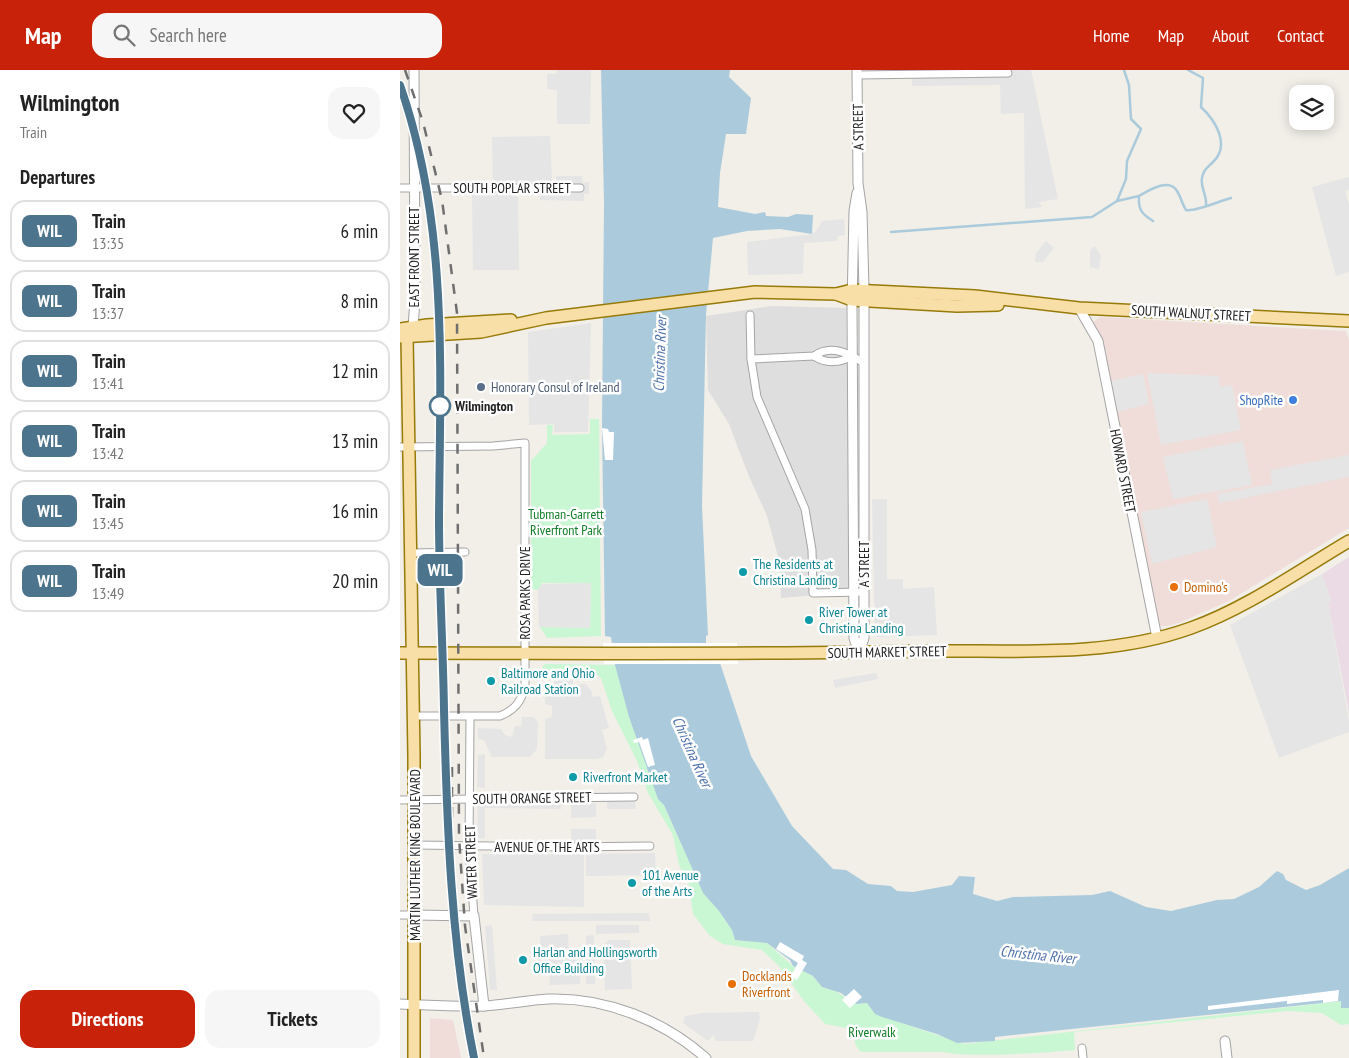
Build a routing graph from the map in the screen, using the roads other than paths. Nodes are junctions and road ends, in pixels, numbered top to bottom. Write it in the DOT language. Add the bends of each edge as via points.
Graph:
graph roads {
  1 [pos="414,70"];
  2 [pos="857,72"];
  3 [pos="1008,73"];
  4 [pos="400,188"];
  5 [pos="414,188"];
  6 [pos="580,188"];
  7 [pos="858,295"];
  8 [pos="1079,308"];
  9 [pos="750,315"];
  10 [pos="1349,321"];
  11 [pos="413,327"];
  12 [pos="468,327"];
  13 [pos="402,335"];
  14 [pos="852,356"];
  15 [pos="750,358"];
  16 [pos="864,363"];
  17 [pos="404,448"];
  18 [pos="1349,541"];
  19 [pos="465,552"];
  20 [pos="405,553"];
  21 [pos="854,592"];
  22 [pos="864,592"];
  23 [pos="1157,638"];
  24 [pos="400,652"];
  25 [pos="412,653"];
  26 [pos="525,653"];
  27 [pos="859,653"];
  28 [pos="413,716"];
  29 [pos="470,717"];
  30 [pos="634,797"];
  31 [pos="469,799"];
  32 [pos="400,800"];
  33 [pos="414,800"];
  34 [pos="415,845"];
  35 [pos="650,846"];
  36 [pos="469,847"];
  37 [pos="400,915"];
  38 [pos="415,916"];
  39 [pos="474,916"];
  40 [pos="400,1004"];
  41 [pos="415,1004"];
  42 [pos="484,1006"];
  43 [pos="1225,1041"];
  44 [pos="1082,1048"];
  45 [pos="414,1058"];
  46 [pos="706,1058"];
  47 [pos="1083,1058"];
  48 [pos="1227,1058"];
  1 -- 5 [label="street, EAST FRONT STREET"];
  2 -- 3 [label="street"];
  2 -- 7 [label="street, A STREET" via="858,183 862,212"];
  4 -- 5 [label="street, SOUTH POPLAR STREET"];
  5 -- 6 [label="street, SOUTH POPLAR STREET"];
  5 -- 11 [label="street, EAST FRONT STREET"];
  7 -- 8 [label="main road, SOUTH WALNUT STREET" via="975,296"];
  7 -- 12 [label="main road, SOUTH WALNUT STREET" via="779,292 727,296"];
  7 -- 14 [label="street, A STREET"];
  7 -- 16 [label="street, A STREET"];
  8 -- 10 [label="main road, SOUTH WALNUT STREET"];
  8 -- 23 [label="street, HOWARD STREET" via="1098,341"];
  9 -- 15 [label="street"];
  11 -- 12 [label="main road"];
  11 -- 13 [label="main road"];
  12 -- 13 [label="main road"];
  13 -- 17 [label="main road"];
  14 -- 15 [label="street" via="842,350 821,351 814,356"];
  14 -- 16 [label="street"];
  14 -- 21 [label="street, A STREET"];
  15 -- 21 [label="street" via="759,402 804,502 812,550 813,593"];
  16 -- 22 [label="street, A STREET"];
  17 -- 20 [label="main road"];
  17 -- 26 [label="street, ROSA PARKS DRIVE" via="524,443"];
  18 -- 23 [label="main road, SOUTH MARKET STREET" via="1225,613"];
  19 -- 20 [label="street"];
  20 -- 25 [label="main road"];
  21 -- 22 [label="street"];
  21 -- 27 [label="street, A STREET" via="854,641"];
  22 -- 27 [label="street, A STREET" via="864,638"];
  23 -- 27 [label="main road, SOUTH MARKET STREET" via="1070,649"];
  24 -- 25 [label="main road, SOUTH MARKET STREET"];
  25 -- 26 [label="main road, SOUTH MARKET STREET"];
  25 -- 28 [label="main road, MARTIN LUTHER KING BOULEVARD"];
  26 -- 27 [label="main road, SOUTH MARKET STREET"];
  26 -- 29 [label="street, ROSA PARKS DRIVE" via="526,685 519,703 500,716"];
  28 -- 29 [label="street, ROSA PARKS DRIVE"];
  28 -- 33 [label="main road, MARTIN LUTHER KING BOULEVARD"];
  29 -- 31 [label="street, WATER STREET"];
  30 -- 31 [label="street, SOUTH ORANGE STREET"];
  31 -- 33 [label="street, SOUTH ORANGE STREET"];
  31 -- 36 [label="street, WATER STREET"];
  32 -- 33 [label="street, SOUTH ORANGE STREET"];
  33 -- 34 [label="main road, MARTIN LUTHER KING BOULEVARD"];
  34 -- 36 [label="street, AVENUE OF THE ARTS"];
  34 -- 38 [label="main road, MARTIN LUTHER KING BOULEVARD"];
  35 -- 36 [label="street, AVENUE OF THE ARTS"];
  36 -- 39 [label="street, WATER STREET"];
  37 -- 38 [label="street"];
  38 -- 39 [label="street"];
  38 -- 41 [label="main road, MARTIN LUTHER KING BOULEVARD"];
  39 -- 42 [label="street, WATER STREET"];
  40 -- 41 [label="street"];
  41 -- 42 [label="street"];
  41 -- 45 [label="main road, MARTIN LUTHER KING BOULEVARD"];
  42 -- 46 [label="street" via="550,999 609,1006 668,1031"];
  43 -- 48 [label="street"];
  44 -- 47 [label="street"];
}
